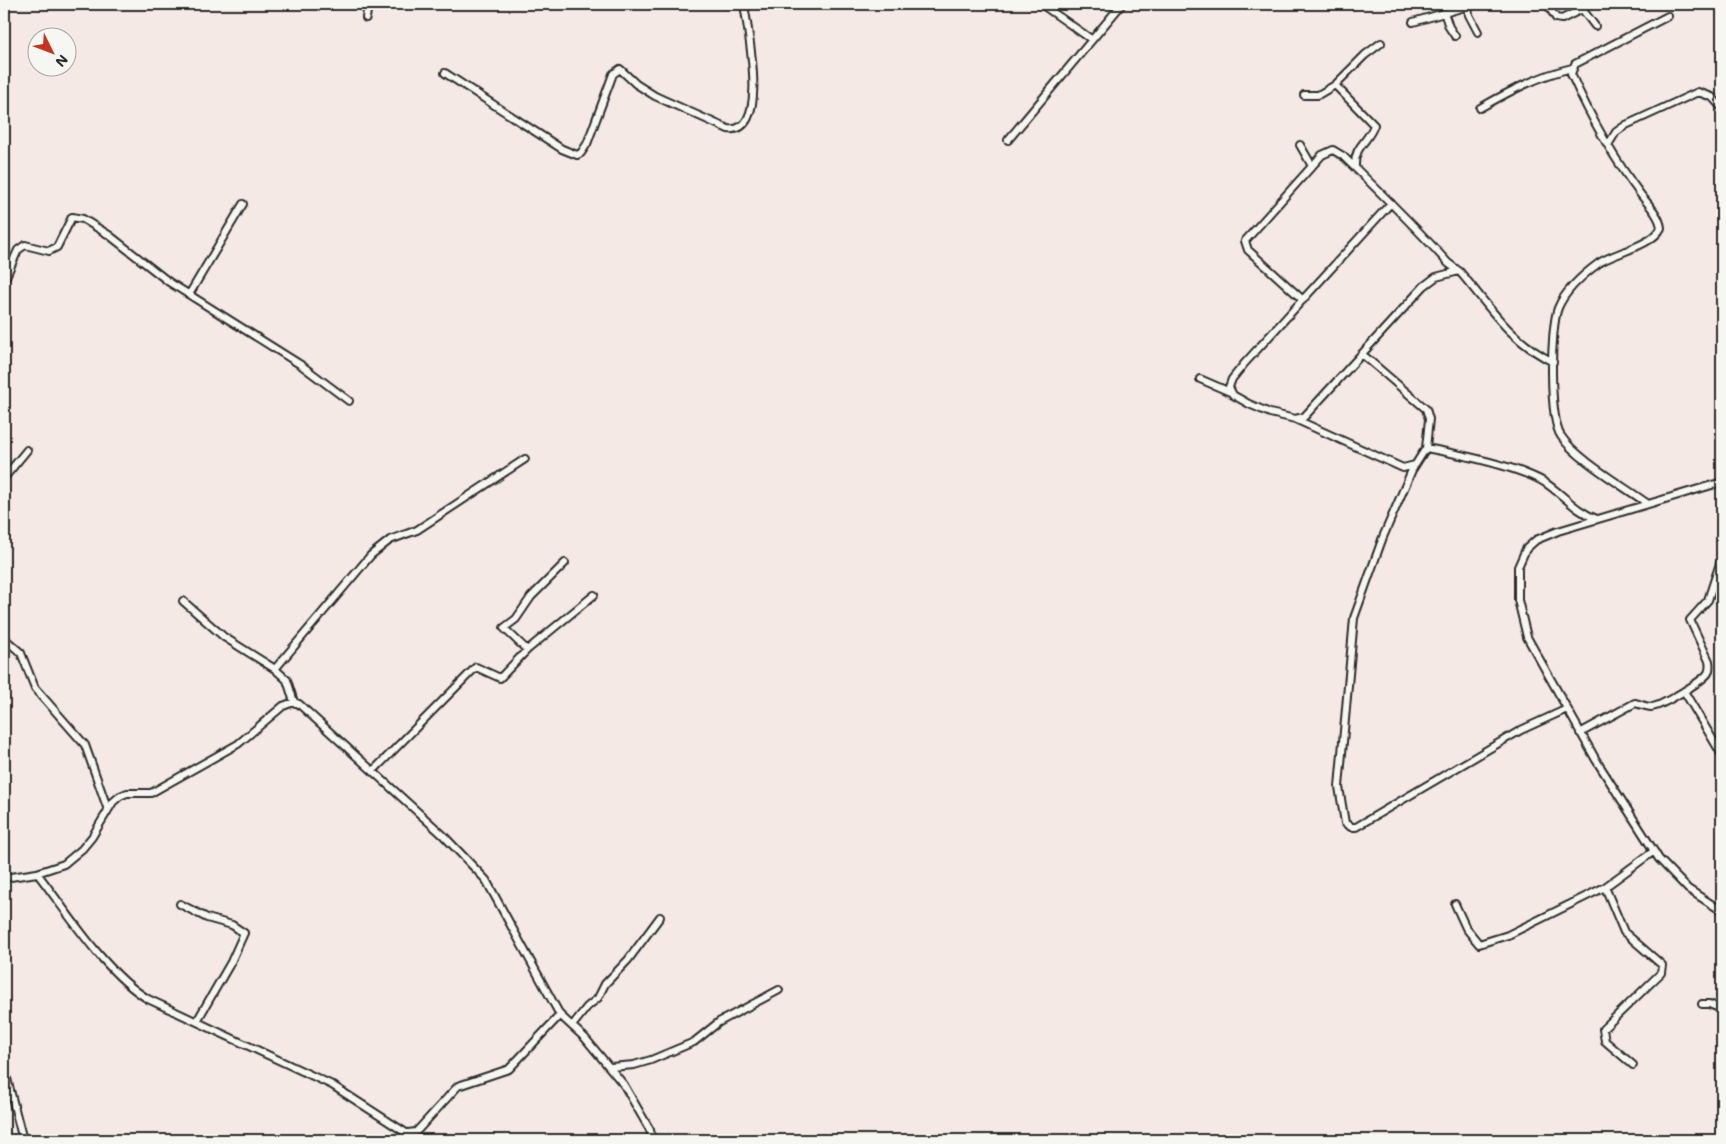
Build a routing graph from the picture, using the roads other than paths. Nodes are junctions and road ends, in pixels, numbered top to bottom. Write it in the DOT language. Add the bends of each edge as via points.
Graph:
graph roads {
  1 [pos="368,4"];
  2 [pos="726,4"];
  3 [pos="739,4"];
  4 [pos="744,4"];
  5 [pos="1041,4"];
  6 [pos="1122,4"];
  7 [pos="1476,4"];
  8 [pos="1547,4"];
  9 [pos="1468,6"];
  10 [pos="1444,12"];
  11 [pos="1668,16"];
  12 [pos="366,18"];
  13 [pos="1413,22"];
  14 [pos="1595,26"];
  15 [pos="1478,32"];
  16 [pos="1455,36"];
  17 [pos="1091,39"];
  18 [pos="1381,43"];
  19 [pos="1572,68"];
  20 [pos="445,73"];
  21 [pos="1335,85"];
  22 [pos="1304,95"];
  23 [pos="1480,108"];
  24 [pos="1722,108"];
  25 [pos="1008,140"];
  26 [pos="1300,145"];
  27 [pos="1608,145"];
  28 [pos="1312,166"];
  29 [pos="1354,166"];
  30 [pos="1391,203"];
  31 [pos="243,204"];
  32 [pos="1459,271"];
  33 [pos="4,281"];
  34 [pos="190,293"];
  35 [pos="1303,300"];
  36 [pos="1362,354"];
  37 [pos="1553,362"];
  38 [pos="1200,379"];
  39 [pos="1230,392"];
  40 [pos="349,401"];
  41 [pos="1294,420"];
  42 [pos="1426,448"];
  43 [pos="27,450"];
  44 [pos="525,459"];
  45 [pos="1415,465"];
  46 [pos="4,478"];
  47 [pos="1722,482"];
  48 [pos="1648,504"];
  49 [pos="1597,519"];
  50 [pos="1722,557"];
  51 [pos="565,563"];
  52 [pos="594,595"];
  53 [pos="183,601"];
  54 [pos="4,638"];
  55 [pos="527,650"];
  56 [pos="274,669"];
  57 [pos="1684,691"];
  58 [pos="294,702"];
  59 [pos="1567,709"];
  60 [pos="1580,733"];
  61 [pos="1722,755"];
  62 [pos="373,771"];
  63 [pos="108,810"];
  64 [pos="1654,851"];
  65 [pos="38,873"];
  66 [pos="4,878"];
  67 [pos="1605,888"];
  68 [pos="180,904"];
  69 [pos="1456,904"];
  70 [pos="1722,911"];
  71 [pos="660,917"];
  72 [pos="779,990"];
  73 [pos="1702,1004"];
  74 [pos="1722,1009"];
  75 [pos="560,1015"];
  76 [pos="197,1021"];
  77 [pos="572,1026"];
  78 [pos="1633,1065"];
  79 [pos="4,1067"];
  80 [pos="611,1067"];
  81 [pos="408,1133"];
  82 [pos="23,1140"];
  83 [pos="417,1140"];
  84 [pos="652,1140"];
  1 -- 12 [label="street"];
  2 -- 3 [label="street"];
  4 -- 20 [label="street" via="754,81 750,115 736,130 655,96 620,70 613,74 586,144 577,155"];
  5 -- 17 [label="street"];
  6 -- 17 [label="street"];
  7 -- 9 [label="street"];
  8 -- 14 [label="street" via="1556,18 1582,9"];
  9 -- 10 [label="street"];
  9 -- 15 [label="street"];
  10 -- 13 [label="street"];
  10 -- 16 [label="street"];
  11 -- 19 [label="street"];
  17 -- 25 [label="street"];
  18 -- 21 [label="street"];
  19 -- 23 [label="street" via="1550,73"];
  19 -- 27 [label="street" via="1571,74"];
  21 -- 22 [label="street" via="1318,95"];
  21 -- 29 [label="street" via="1374,125 1354,155"];
  24 -- 27 [label="street" via="1712,97 1698,92 1626,125 1616,132"];
  26 -- 28 [label="street"];
  27 -- 37 [label="street" via="1658,218 1661,228 1651,239 1600,262 1570,290 1554,322"];
  28 -- 29 [label="street" via="1322,155 1333,150"];
  28 -- 35 [label="street" via="1245,241 1245,245"];
  29 -- 30 [label="street"];
  30 -- 32 [label="street"];
  30 -- 35 [label="street"];
  31 -- 34 [label="street"];
  32 -- 36 [label="street" via="1436,277 1424,286"];
  32 -- 37 [label="street" via="1490,312 1537,354"];
  33 -- 34 [label="street" via="18,250 25,245 49,251 57,247 72,217 84,219 109,235 169,282"];
  34 -- 40 [label="street" via="301,365"];
  35 -- 39 [label="street" via="1232,379 1228,387"];
  36 -- 41 [label="street" via="1304,417"];
  36 -- 42 [label="street" via="1426,409 1429,419"];
  37 -- 48 [label="street" via="1555,420 1561,438"];
  38 -- 39 [label="street"];
  39 -- 41 [label="street" via="1270,413"];
  41 -- 45 [label="street" via="1403,468"];
  42 -- 45 [label="street"];
  42 -- 49 [label="street" via="1479,460 1542,481 1583,514"];
  43 -- 46 [label="street"];
  44 -- 56 [label="street" via="410,534 390,540 372,555"];
  45 -- 59 [label="street" via="1383,537 1354,618 1339,787 1345,823 1351,828 1356,827 1513,734"];
  47 -- 48 [label="street"];
  48 -- 49 [label="street"];
  49 -- 59 [label="street" via="1536,540 1526,549 1518,567 1522,624"];
  50 -- 57 [label="street" via="1708,600 1690,620 1709,662 1709,671"];
  51 -- 55 [label="street" via="531,597 516,619 504,628"];
  52 -- 55 [label="street"];
  53 -- 56 [label="street" via="224,637"];
  54 -- 63 [label="street" via="21,653 35,688 85,745"];
  55 -- 62 [label="street" via="500,678 476,667"];
  56 -- 58 [label="street" via="290,684"];
  57 -- 60 [label="street" via="1652,708 1635,703"];
  57 -- 61 [label="street"];
  58 -- 62 [label="street" via="309,711"];
  58 -- 63 [label="street" via="283,706 226,751 151,793 120,796"];
  59 -- 60 [label="street"];
  60 -- 64 [label="street"];
  62 -- 75 [label="street" via="443,835 486,880"];
  63 -- 65 [label="street" via="92,837 76,854 64,864"];
  64 -- 67 [label="street"];
  64 -- 70 [label="street" via="1688,889"];
  65 -- 66 [label="street"];
  65 -- 76 [label="street" via="130,988"];
  67 -- 69 [label="street" via="1508,934 1479,944 1466,928"];
  67 -- 78 [label="street" via="1624,932 1662,965 1661,973 1603,1029 1605,1041"];
  68 -- 76 [label="street" via="244,933 232,962"];
  71 -- 77 [label="street" via="628,960 605,984 598,998"];
  72 -- 80 [label="street" via="719,1022 694,1042 651,1060"];
  73 -- 74 [label="street"];
  75 -- 77 [label="street"];
  75 -- 81 [label="street" via="509,1069 460,1085 416,1132"];
  76 -- 81 [label="street" via="332,1084"];
  77 -- 80 [label="street"];
  79 -- 82 [label="street"];
  80 -- 84 [label="street" via="650,1130"];
  81 -- 83 [label="street"];
}
